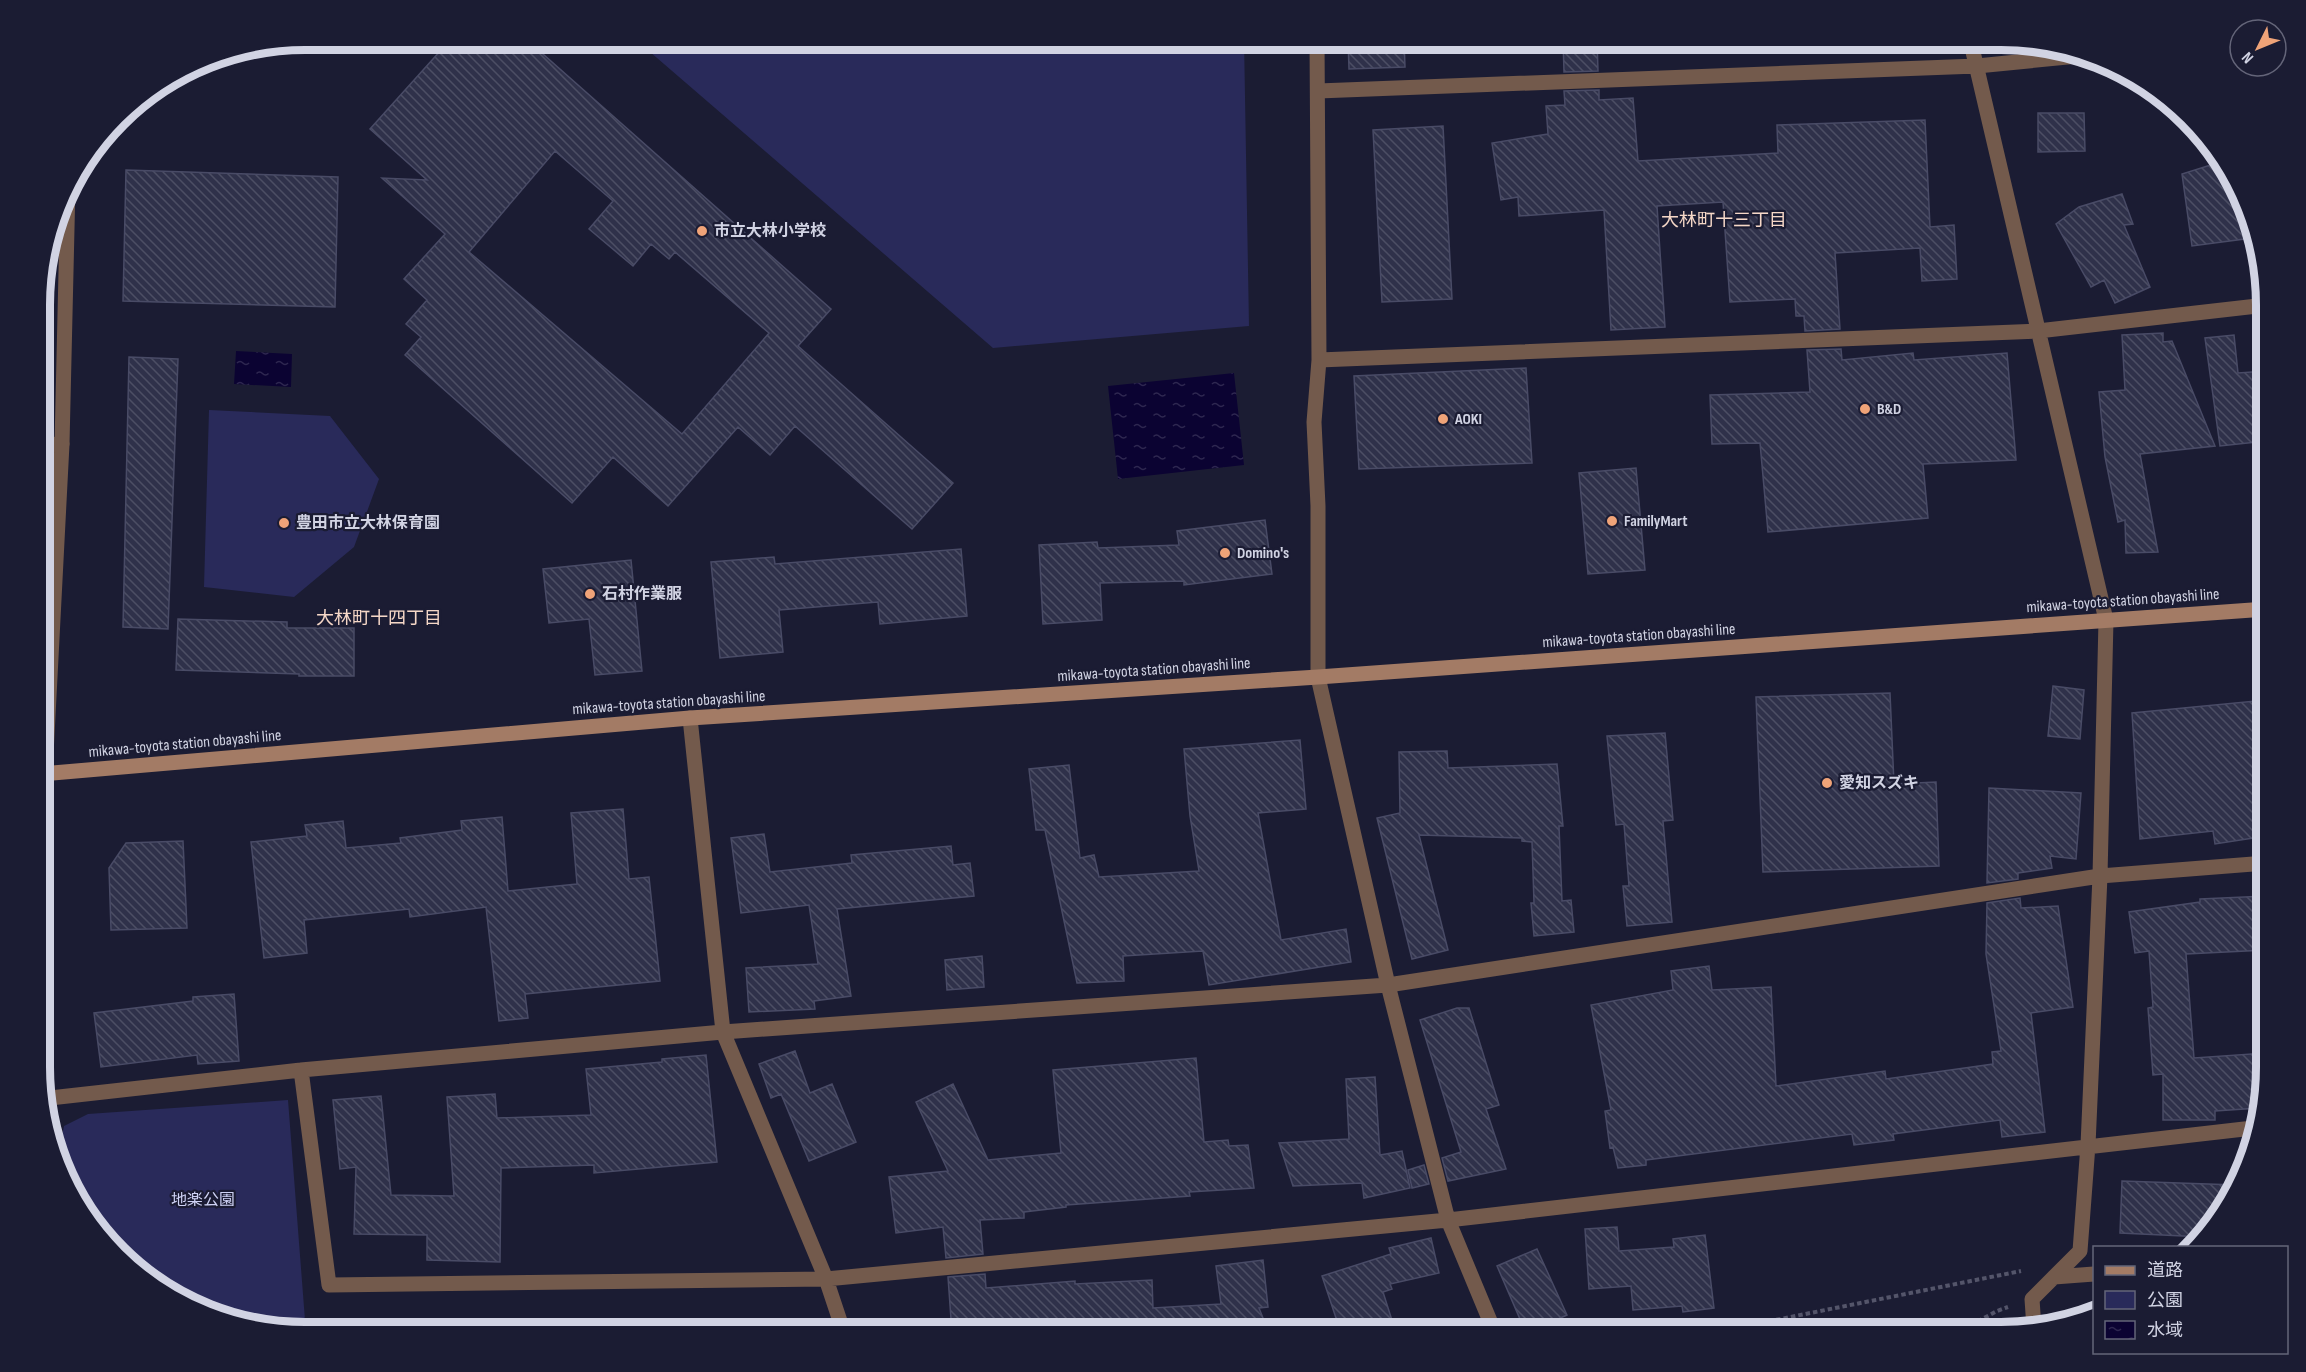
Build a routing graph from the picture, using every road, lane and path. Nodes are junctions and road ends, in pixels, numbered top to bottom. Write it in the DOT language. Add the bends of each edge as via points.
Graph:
graph roads {
  1 [pos="1317,50"];
  2 [pos="1973,50"];
  3 [pos="2065,57"];
  4 [pos="1977,66"];
  5 [pos="1318,91"];
  6 [pos="67,211"];
  7 [pos="2256,306"];
  8 [pos="2038,331"];
  9 [pos="1319,360"];
  10 [pos="62,444"];
  11 [pos="50,445"];
  12 [pos="2256,610"];
  13 [pos="2106,620"];
  14 [pos="50,643"];
  15 [pos="1318,677"];
  16 [pos="690,718"];
  17 [pos="50,774"];
  18 [pos="2256,864"];
  19 [pos="2100,876"];
  20 [pos="1388,985"];
  21 [pos="723,1032"];
  22 [pos="301,1070"];
  23 [pos="52,1098"];
  24 [pos="2249,1128"];
  25 [pos="2088,1145"];
  26 [pos="1448,1220"];
  27 [pos="2022,1271"];
  28 [pos="2093,1274"];
  29 [pos="2054,1277"];
  30 [pos="826,1279"];
  31 [pos="2032,1299"];
  32 [pos="2033,1320"];
  33 [pos="840,1322"];
  34 [pos="1490,1322"];
  35 [pos="1765,1322"];
  36 [pos="1977,1322"];
  1 -- 5 [label="street"];
  2 -- 4 [label="street"];
  3 -- 4 [label="street"];
  4 -- 5 [label="street"];
  4 -- 8 [label="street"];
  5 -- 9 [label="street"];
  6 -- 10 [label="street"];
  7 -- 8 [label="street"];
  8 -- 9 [label="street"];
  8 -- 13 [label="street"];
  9 -- 15 [label="street" via="1314,422"];
  10 -- 11 [label="street"];
  10 -- 14 [label="street"];
  12 -- 13 [label="main road, mikawa-toyota station obayashi line"];
  13 -- 15 [label="main road, mikawa-toyota station obayashi line"];
  13 -- 19 [label="street"];
  15 -- 16 [label="main road, mikawa-toyota station obayashi line"];
  15 -- 20 [label="street"];
  16 -- 17 [label="main road, mikawa-toyota station obayashi line"];
  16 -- 21 [label="street"];
  18 -- 19 [label="street"];
  19 -- 20 [label="street"];
  19 -- 25 [label="street"];
  20 -- 21 [label="street"];
  20 -- 26 [label="street"];
  21 -- 22 [label="street"];
  21 -- 30 [label="street"];
  22 -- 23 [label="street"];
  22 -- 30 [label="street" via="329,1285"];
  24 -- 25 [label="street"];
  25 -- 26 [label="street"];
  25 -- 29 [label="street" via="2080,1251"];
  26 -- 30 [label="street"];
  26 -- 34 [label="street"];
  27 -- 35 [label="path"];
  28 -- 29 [label="street"];
  29 -- 31 [label="street"];
  30 -- 33 [label="street"];
  31 -- 32 [label="street"];
  31 -- 36 [label="path"];
}
